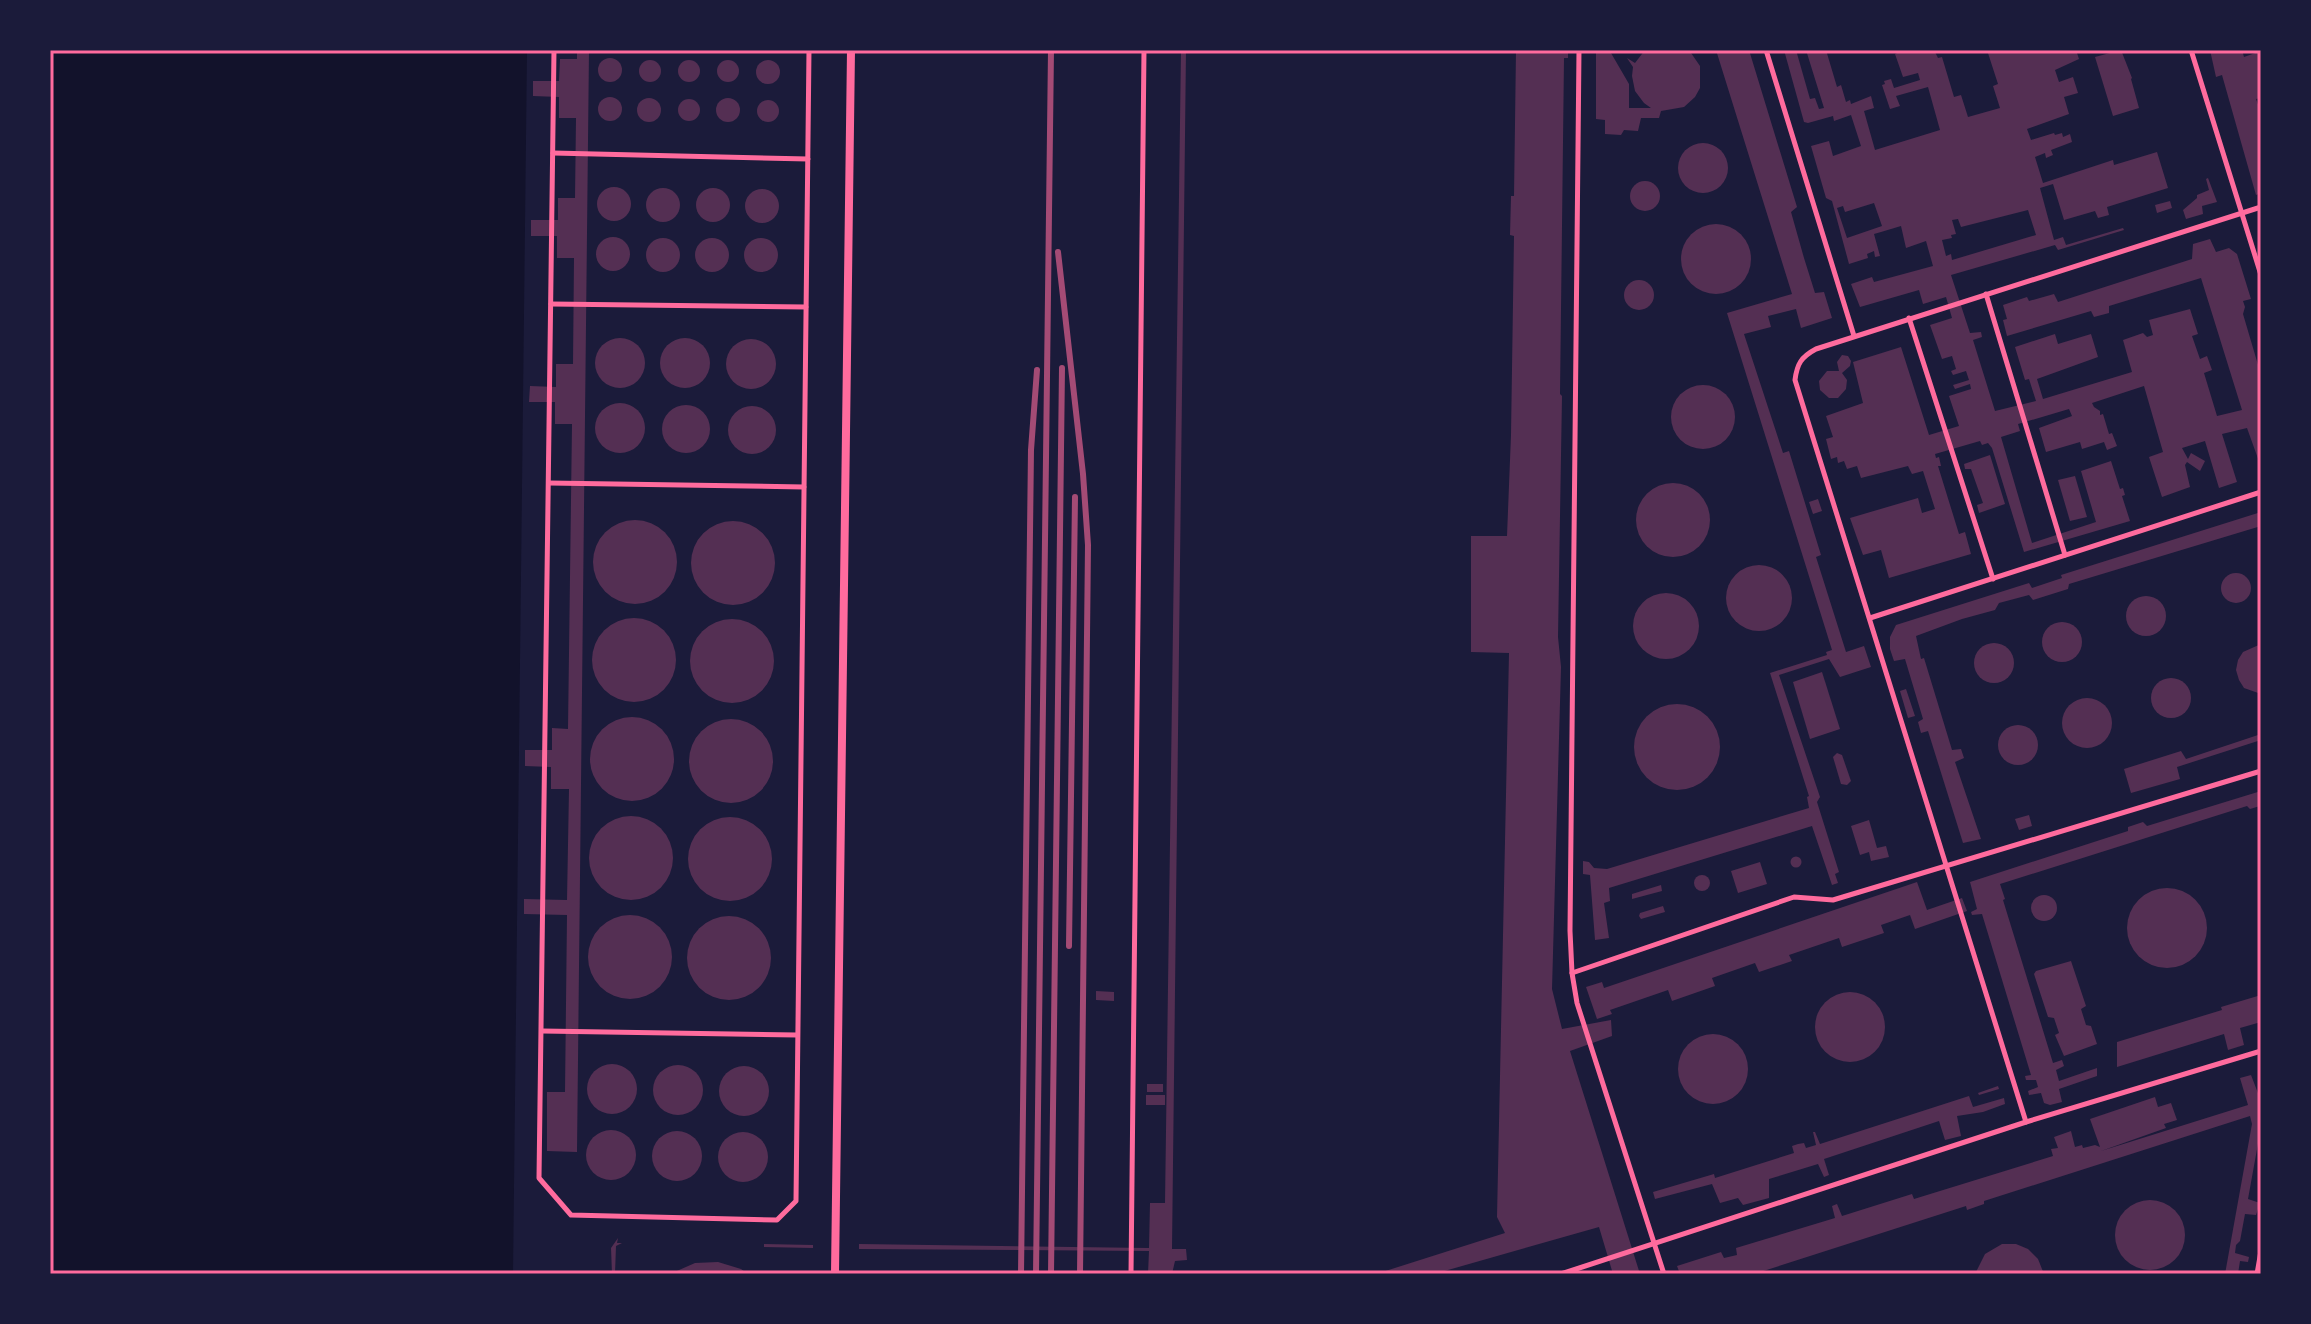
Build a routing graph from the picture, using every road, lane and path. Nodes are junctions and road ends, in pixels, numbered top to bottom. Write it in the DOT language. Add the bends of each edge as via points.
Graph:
graph roads {
  1 [pos="554,50"];
  2 [pos="809,50"];
  3 [pos="851,50"];
  4 [pos="1144,50"];
  5 [pos="1579,50"];
  6 [pos="1766,50"];
  7 [pos="2191,50"];
  8 [pos="553,153"];
  9 [pos="808,159"];
  10 [pos="2261,207"];
  11 [pos="2242,213"];
  12 [pos="2261,275"];
  13 [pos="1986,294"];
  14 [pos="551,304"];
  15 [pos="806,307"];
  16 [pos="1909,318"];
  17 [pos="1854,336"];
  18 [pos="549,483"];
  19 [pos="804,487"];
  20 [pos="2261,492"];
  21 [pos="2065,555"];
  22 [pos="1993,579"];
  23 [pos="1870,618"];
  24 [pos="2261,771"];
  25 [pos="1947,867"];
  26 [pos="1572,973"];
  27 [pos="542,1031"];
  28 [pos="797,1035"];
  29 [pos="2261,1051"];
  30 [pos="2026,1122"];
  31 [pos="1654,1245"];
  32 [pos="2261,1251"];
  33 [pos="835,1274"];
  34 [pos="1131,1274"];
  35 [pos="1561,1274"];
  36 [pos="1664,1274"];
  37 [pos="2257,1274"];
  1 -- 8 [label="lane"];
  2 -- 9 [label="lane"];
  3 -- 33 [label="street"];
  4 -- 34 [label="lane"];
  5 -- 26 [label="lane"];
  6 -- 17 [label="lane"];
  7 -- 11 [label="lane"];
  8 -- 9 [label="lane"];
  8 -- 14 [label="lane"];
  9 -- 15 [label="lane"];
  10 -- 11 [label="lane"];
  11 -- 12 [label="lane"];
  11 -- 13 [label="lane"];
  13 -- 16 [label="lane"];
  13 -- 21 [label="lane"];
  14 -- 15 [label="lane"];
  14 -- 18 [label="lane"];
  15 -- 19 [label="lane"];
  16 -- 17 [label="lane"];
  16 -- 22 [label="lane"];
  17 -- 23 [label="lane" via="1802,356 1795,380"];
  18 -- 19 [label="lane"];
  18 -- 27 [label="lane"];
  19 -- 28 [label="lane"];
  20 -- 21 [label="lane"];
  21 -- 22 [label="lane"];
  22 -- 23 [label="lane"];
  23 -- 25 [label="lane"];
  24 -- 25 [label="lane"];
  25 -- 26 [label="lane" via="1833,900 1794,897"];
  25 -- 30 [label="lane"];
  26 -- 31 [label="lane"];
  27 -- 28 [label="lane"];
  27 -- 28 [label="lane" via="539,1178 571,1215 777,1220 796,1201"];
  29 -- 30 [label="lane"];
  30 -- 31 [label="lane"];
  31 -- 35 [label="lane"];
  31 -- 36 [label="lane"];
  32 -- 37 [label="lane"];
}
